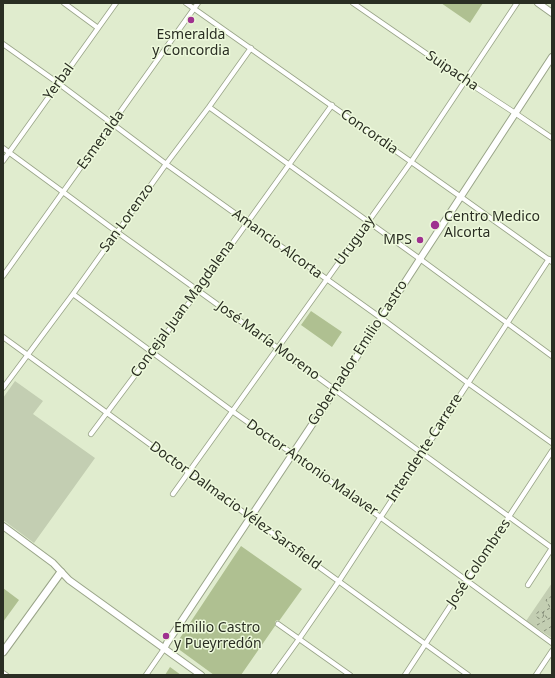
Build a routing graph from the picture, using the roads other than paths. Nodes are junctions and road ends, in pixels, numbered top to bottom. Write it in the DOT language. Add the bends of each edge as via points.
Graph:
graph roads {
  1 [pos="64,3"];
  2 [pos="116,3"];
  3 [pos="186,3"];
  4 [pos="198,3"];
  5 [pos="353,3"];
  6 [pos="517,3"];
  7 [pos="538,3"];
  8 [pos="194,9"];
  9 [pos="552,13"];
  10 [pos="98,28"];
  11 [pos="3,44"];
  12 [pos="251,48"];
  13 [pos="552,57"];
  14 [pos="466,81"];
  15 [pos="58,83"];
  16 [pos="332,105"];
  17 [pos="209,107"];
  18 [pos="515,113"];
  19 [pos="112,124"];
  20 [pos="552,138"];
  21 [pos="3,148"];
  22 [pos="9,152"];
  23 [pos="3,161"];
  24 [pos="412,162"];
  25 [pos="166,164"];
  26 [pos="288,165"];
  27 [pos="63,192"];
  28 [pos="461,197"];
  29 [pos="247,222"];
  30 [pos="369,222"];
  31 [pos="117,232"];
  32 [pos="420,259"];
  33 [pos="550,261"];
  34 [pos="3,276"];
  35 [pos="327,280"];
  36 [pos="198,291"];
  37 [pos="73,294"];
  38 [pos="381,318"];
  39 [pos="506,323"];
  40 [pos="3,337"];
  41 [pos="278,348"];
  42 [pos="152,352"];
  43 [pos="27,354"];
  44 [pos="552,356"];
  45 [pos="468,383"];
  46 [pos="3,388"];
  47 [pos="335,390"];
  48 [pos="232,411"];
  49 [pos="107,413"];
  50 [pos="90,434"];
  51 [pos="552,443"];
  52 [pos="552,451"];
  53 [pos="422,453"];
  54 [pos="293,454"];
  55 [pos="188,472"];
  56 [pos="173,494"];
  57 [pos="380,517"];
  58 [pos="509,517"];
  59 [pos="250,518"];
  60 [pos="3,526"];
  61 [pos="552,548"];
  62 [pos="61,572"];
  63 [pos="466,580"];
  64 [pos="339,581"];
  65 [pos="528,585"];
  66 [pos="278,624"];
  67 [pos="299,639"];
  68 [pos="552,643"];
  69 [pos="426,644"];
  70 [pos="164,649"];
  71 [pos="552,651"];
  72 [pos="3,652"];
  73 [pos="3,673"];
  74 [pos="6,675"];
  75 [pos="146,675"];
  76 [pos="201,675"];
  77 [pos="273,675"];
  78 [pos="350,675"];
  79 [pos="405,675"];
  80 [pos="468,675"];
  81 [pos="536,675"];
  1 -- 10 [label="street"];
  2 -- 10 [label="street, Yerbal"];
  3 -- 8 [label="street, Concordia"];
  4 -- 8 [label="street, Esmeralda"];
  5 -- 14 [label="street, Suipacha"];
  6 -- 14 [label="street, Uruguay"];
  7 -- 9 [label="street"];
  8 -- 12 [label="street, Concordia"];
  8 -- 19 [label="street, Esmeralda"];
  10 -- 15 [label="street, Yerbal"];
  11 -- 15 [label="street, Amancio Alcorta"];
  12 -- 16 [label="street, Concordia"];
  12 -- 17 [label="street, San Lorenzo"];
  13 -- 18 [label="street, Gobernador Emilio Castro"];
  14 -- 18 [label="street, Suipacha"];
  14 -- 24 [label="street, Uruguay"];
  15 -- 19 [label="street, Amancio Alcorta"];
  15 -- 22 [label="street, Yerbal"];
  16 -- 24 [label="street, Concordia"];
  16 -- 26 [label="street, Concejal Juan Magdalena"];
  17 -- 25 [label="street, San Lorenzo"];
  17 -- 26 [label="street"];
  18 -- 20 [label="street, Suipacha"];
  18 -- 28 [label="street, Gobernador Emilio Castro"];
  19 -- 25 [label="street, Amancio Alcorta"];
  19 -- 27 [label="street, Esmeralda"];
  21 -- 22 [label="street, José María Moreno"];
  22 -- 23 [label="street, Yerbal"];
  22 -- 27 [label="street, José María Moreno"];
  24 -- 28 [label="street, Concordia"];
  24 -- 30 [label="street, Uruguay"];
  25 -- 29 [label="street, Amancio Alcorta"];
  25 -- 31 [label="street, San Lorenzo"];
  26 -- 29 [label="street, Concejal Juan Magdalena"];
  26 -- 30 [label="street"];
  27 -- 31 [label="street, José María Moreno"];
  27 -- 34 [label="street, Esmeralda"];
  28 -- 32 [label="street, Gobernador Emilio Castro"];
  28 -- 33 [label="street, Concordia"];
  29 -- 35 [label="street, Amancio Alcorta"];
  29 -- 36 [label="street, Concejal Juan Magdalena"];
  30 -- 32 [label="street"];
  30 -- 35 [label="street, Uruguay"];
  31 -- 36 [label="street, José María Moreno"];
  31 -- 37 [label="street, San Lorenzo"];
  32 -- 38 [label="street, Gobernador Emilio Castro"];
  32 -- 39 [label="street"];
  33 -- 39 [label="street, Intendente Carrere"];
  35 -- 38 [label="street, Amancio Alcorta"];
  35 -- 41 [label="street, Uruguay"];
  36 -- 41 [label="street, José María Moreno"];
  36 -- 42 [label="street, Concejal Juan Magdalena"];
  37 -- 42 [label="street, Doctor Antonio Malaver"];
  37 -- 43 [label="street, San Lorenzo"];
  38 -- 45 [label="street, Amancio Alcorta"];
  38 -- 47 [label="street, Gobernador Emilio Castro"];
  39 -- 44 [label="street"];
  39 -- 45 [label="street, Intendente Carrere"];
  40 -- 43 [label="street, Doctor Dalmacio Vélez Sarsfield"];
  41 -- 47 [label="street, José María Moreno"];
  41 -- 48 [label="street, Uruguay"];
  42 -- 48 [label="street, Doctor Antonio Malaver"];
  42 -- 49 [label="street, Concejal Juan Magdalena"];
  43 -- 46 [label="street, San Lorenzo"];
  43 -- 49 [label="street, Doctor Dalmacio Vélez Sarsfield"];
  45 -- 51 [label="street, Amancio Alcorta"];
  45 -- 53 [label="street, Intendente Carrere"];
  47 -- 53 [label="street, José María Moreno"];
  47 -- 54 [label="street, Gobernador Emilio Castro"];
  48 -- 54 [label="street, Doctor Antonio Malaver"];
  48 -- 55 [label="street, Uruguay"];
  49 -- 50 [label="street, Concejal Juan Magdalena"];
  49 -- 55 [label="street, Doctor Dalmacio Vélez Sarsfield"];
  52 -- 58 [label="street, José Colombres"];
  53 -- 57 [label="street, Intendente Carrere"];
  53 -- 58 [label="street, José María Moreno"];
  54 -- 57 [label="street, Doctor Antonio Malaver"];
  54 -- 59 [label="street, Gobernador Emilio Castro"];
  55 -- 56 [label="street, Uruguay"];
  55 -- 59 [label="street, Doctor Dalmacio Vélez Sarsfield"];
  57 -- 63 [label="street, Doctor Antonio Malaver"];
  57 -- 64 [label="street, Intendente Carrere"];
  58 -- 61 [label="street, José María Moreno"];
  58 -- 63 [label="street, José Colombres"];
  59 -- 64 [label="street, Doctor Dalmacio Vélez Sarsfield"];
  59 -- 70 [label="street, Gobernador Emilio Castro"];
  60 -- 62 [label="street" via="53,563"];
  61 -- 65 [label="street"];
  62 -- 70 [label="street"];
  62 -- 72 [label="main road"];
  63 -- 68 [label="street, Doctor Antonio Malaver"];
  63 -- 69 [label="street, José Colombres"];
  64 -- 67 [label="street, Intendente Carrere"];
  64 -- 69 [label="street, Doctor Dalmacio Vélez Sarsfield"];
  66 -- 67 [label="street"];
  67 -- 77 [label="street, Intendente Carrere"];
  67 -- 78 [label="street"];
  69 -- 79 [label="street, José Colombres"];
  69 -- 80 [label="street, Doctor Dalmacio Vélez Sarsfield"];
  70 -- 75 [label="street"];
  70 -- 76 [label="street"];
  71 -- 81 [label="street"];
  73 -- 74 [label="street"];
}
